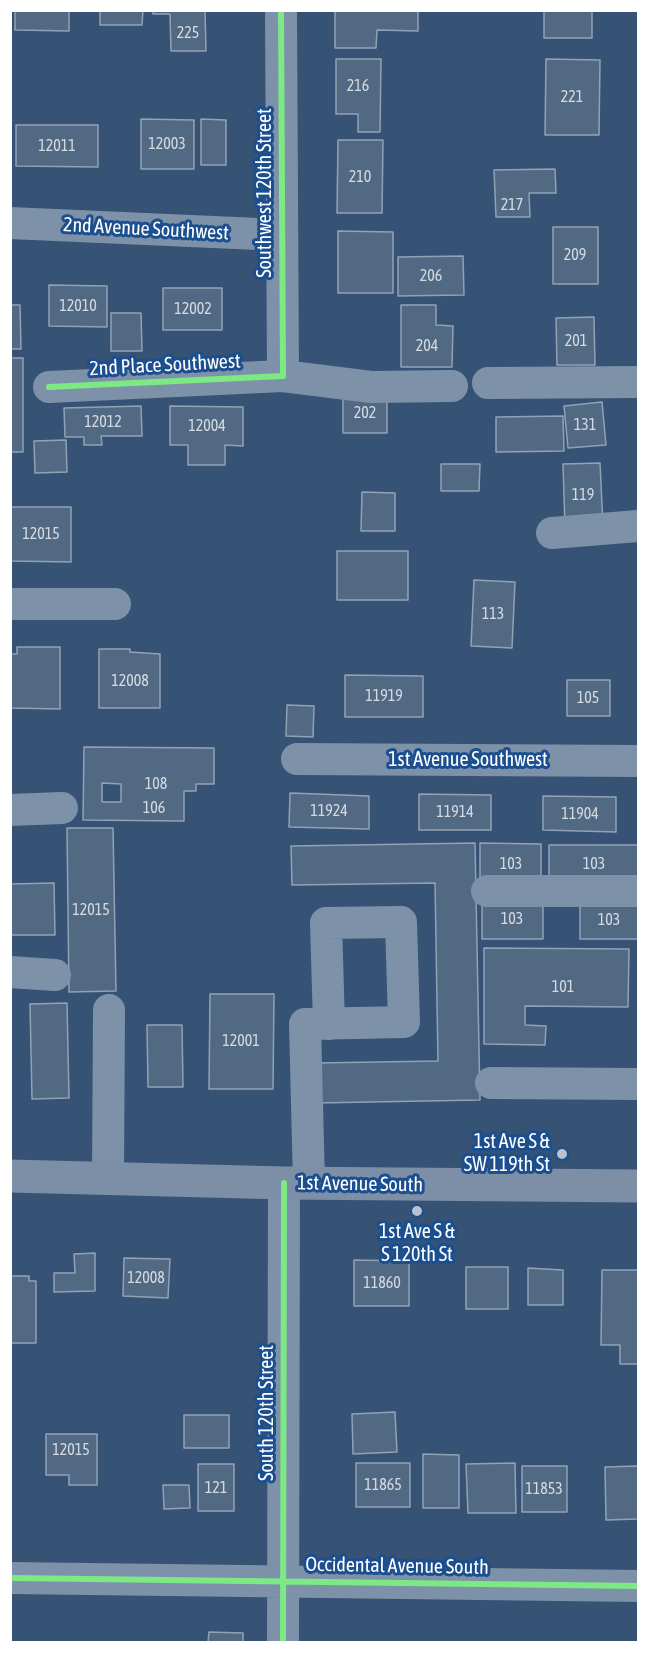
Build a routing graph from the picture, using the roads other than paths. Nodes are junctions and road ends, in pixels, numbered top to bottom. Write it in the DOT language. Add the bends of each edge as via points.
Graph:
graph roads {
  1 [pos="281,10"];
  2 [pos="10,223"];
  3 [pos="281,235"];
  4 [pos="283,376"];
  5 [pos="639,382"];
  6 [pos="488,383"];
  7 [pos="452,386"];
  8 [pos="49,387"];
  9 [pos="639,526"];
  10 [pos="552,533"];
  11 [pos="10,604"];
  12 [pos="115,604"];
  13 [pos="297,759"];
  14 [pos="639,761"];
  15 [pos="62,808"];
  16 [pos="10,810"];
  17 [pos="487,891"];
  18 [pos="639,891"];
  19 [pos="10,972"];
  20 [pos="55,975"];
  21 [pos="109,1010"];
  22 [pos="329,1024"];
  23 [pos="491,1083"];
  24 [pos="639,1084"];
  25 [pos="10,1176"];
  26 [pos="108,1178"];
  27 [pos="296,1183"];
  28 [pos="639,1186"];
  29 [pos="10,1578"];
  30 [pos="284,1581"];
  31 [pos="639,1586"];
  32 [pos="284,1642"];
  1 -- 3 [label="street, Southwest 120th Street"];
  2 -- 3 [label="street, 2nd Avenue Southwest"];
  3 -- 4 [label="street, Southwest 120th Street"];
  4 -- 7 [label="street, 2nd Place Southwest" via="371,387"];
  4 -- 8 [label="street, 2nd Place Southwest"];
  5 -- 6 [label="street"];
  9 -- 10 [label="street"];
  11 -- 12 [label="street"];
  13 -- 14 [label="street, 1st Avenue Southwest"];
  15 -- 16 [label="street"];
  17 -- 18 [label="street"];
  19 -- 20 [label="street"];
  21 -- 26 [label="street"];
  22 -- 27 [label="street, South 120th Street" via="305,1024"];
  23 -- 24 [label="street"];
  25 -- 26 [label="main road, 1st Avenue South"];
  26 -- 27 [label="main road, 1st Avenue South"];
  27 -- 28 [label="main road, 1st Avenue South"];
  27 -- 30 [label="street, South 120th Street"];
  29 -- 30 [label="street, Occidental Avenue South"];
  30 -- 31 [label="street, Occidental Avenue South"];
  30 -- 32 [label="street, South 120th Street"];
}
